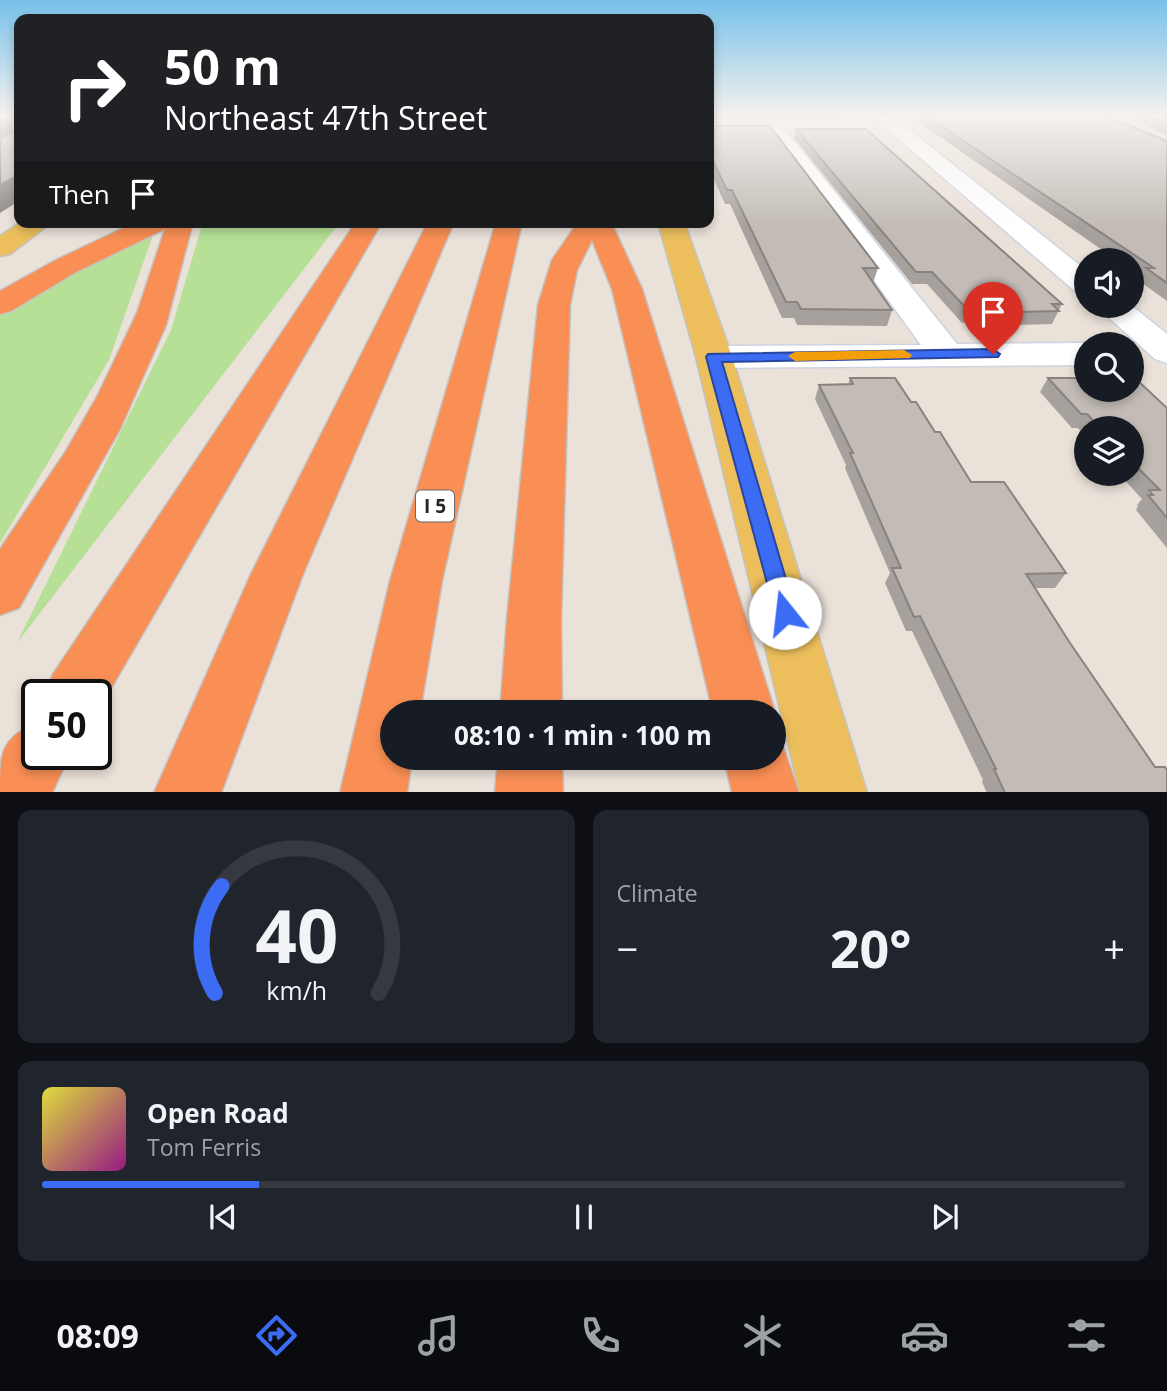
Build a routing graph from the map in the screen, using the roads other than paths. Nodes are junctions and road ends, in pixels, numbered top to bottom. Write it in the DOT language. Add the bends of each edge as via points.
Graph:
graph roads {
  1 [pos="794,153"];
  2 [pos="918,153"];
  3 [pos="29,228"];
  4 [pos="145,228"];
  5 [pos="178,228"];
  6 [pos="365,228"];
  7 [pos="438,228"];
  8 [pos="507,228"];
  9 [pos="587,228"];
  10 [pos="601,228"];
  11 [pos="673,228"];
  12 [pos="4,243"];
  13 [pos="1074,276"];
  14 [pos="0,304"];
  15 [pos="1126,318"];
  16 [pos="1167,353"];
  17 [pos="946,354"];
  18 [pos="1074,354"];
  19 [pos="1144,354"];
  20 [pos="714,357"];
  21 [pos="0,592"];
  22 [pos="84,679"];
  23 [pos="531,700"];
  24 [pos="741,700"];
  25 [pos="29,770"];
  26 [pos="529,770"];
  27 [pos="759,770"];
  28 [pos="16,792"];
  29 [pos="187,792"];
  30 [pos="373,792"];
  31 [pos="528,792"];
  32 [pos="766,792"];
  33 [pos="834,792"];
  1 -- 17 [label="street"];
  2 -- 13 [label="street"];
  3 -- 12 [label="main road"];
  4 -- 14 [label="highway"];
  5 -- 21 [label="highway" via="148,326 118,393 68,485"];
  6 -- 22 [label="highway"];
  7 -- 29 [label="highway" via="277,574"];
  8 -- 30 [label="highway, I 5" via="416,581"];
  9 -- 23 [label="highway" via="559,273 554,305"];
  10 -- 24 [label="highway" via="627,289"];
  11 -- 20 [label="main road"];
  15 -- 16 [label="street"];
  16 -- 19 [label="street"];
  17 -- 18 [label="street"];
  17 -- 20 [label="street"];
  20 -- 33 [label="main road"];
  25 -- 28 [label="highway"];
  26 -- 31 [label="highway"];
  27 -- 32 [label="highway"];
}
